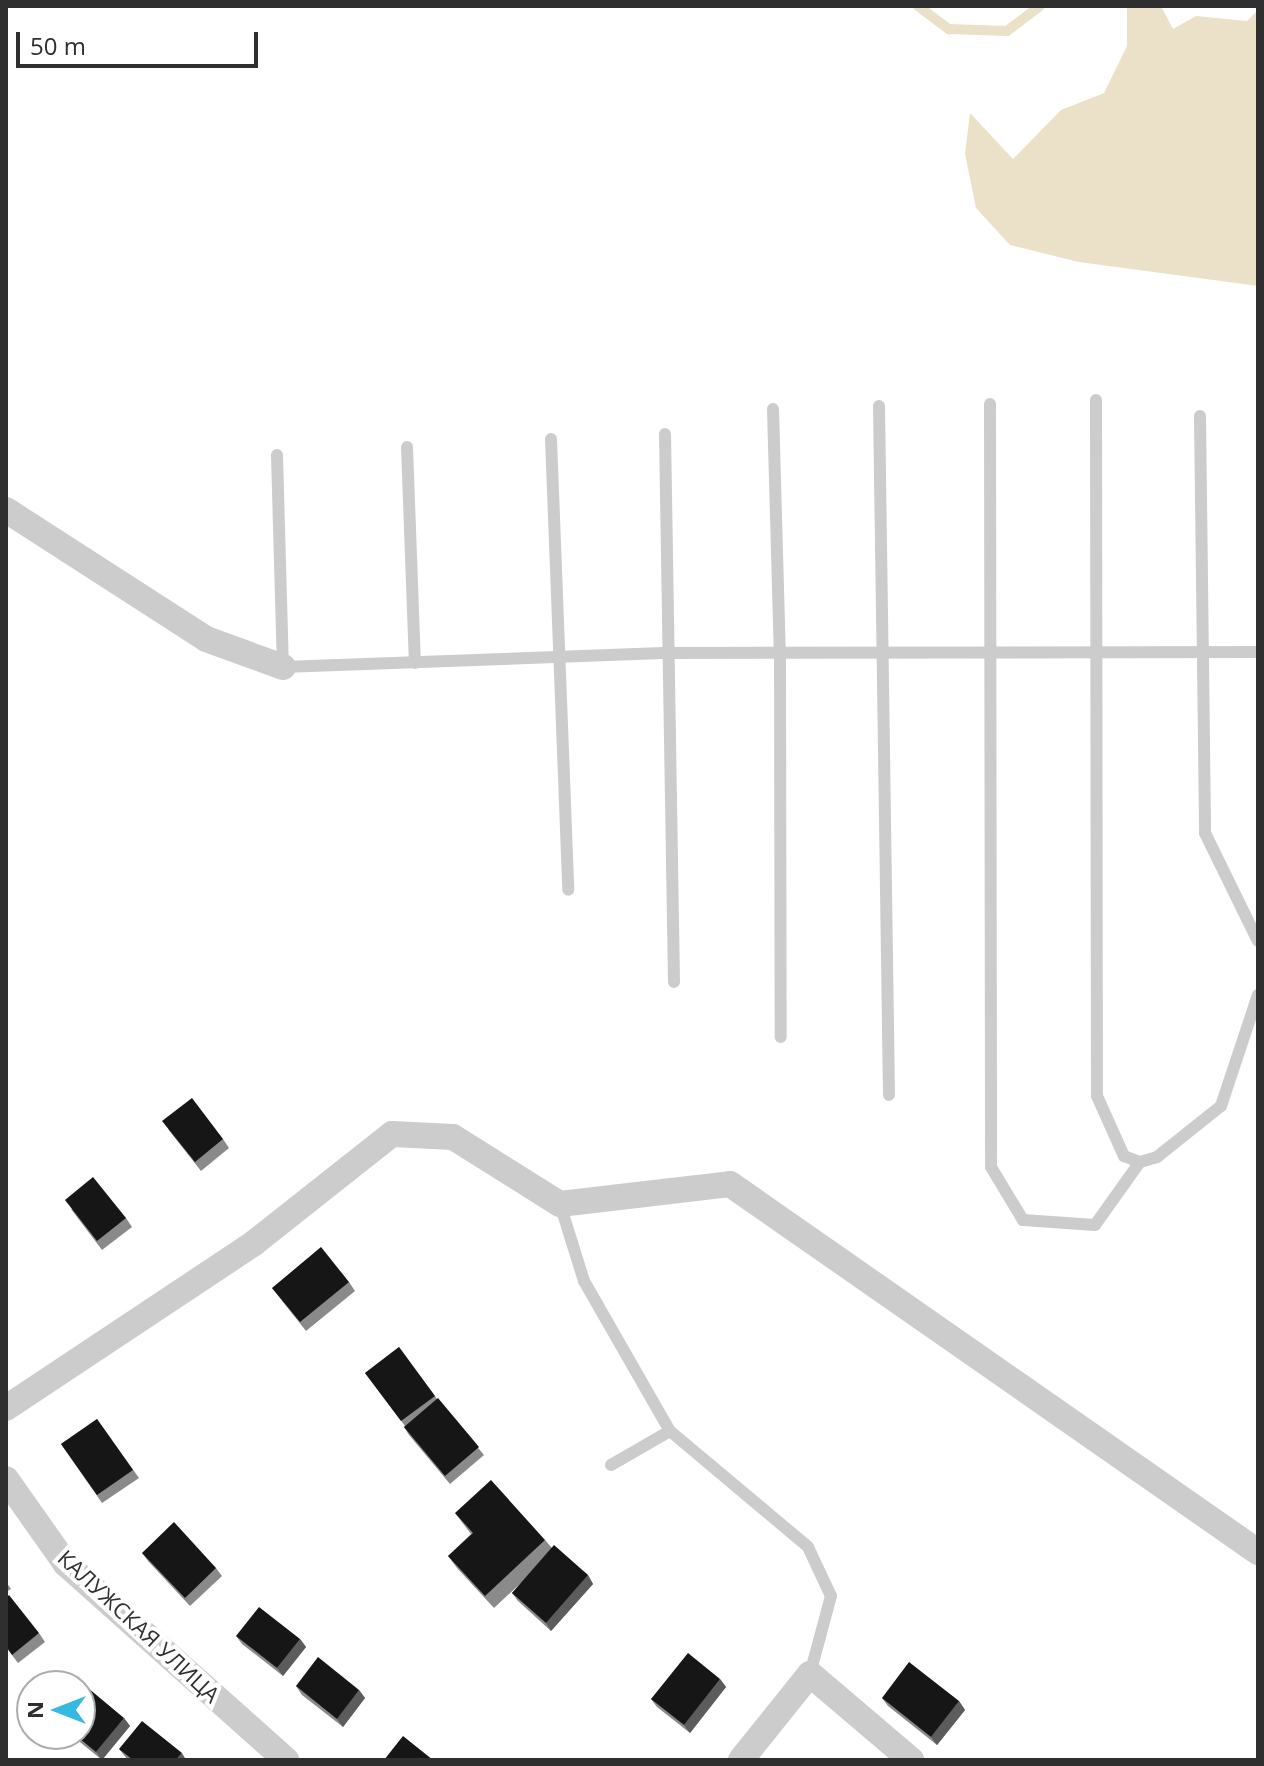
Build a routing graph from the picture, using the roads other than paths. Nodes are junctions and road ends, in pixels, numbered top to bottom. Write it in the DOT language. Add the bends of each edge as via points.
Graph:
graph roads {
  1 [pos="1096,400"];
  2 [pos="990,404"];
  3 [pos="879,406"];
  4 [pos="773,409"];
  5 [pos="1200,416"];
  6 [pos="665,434"];
  7 [pos="551,439"];
  8 [pos="407,447"];
  9 [pos="277,455"];
  10 [pos="6,510"];
  11 [pos="991,652"];
  12 [pos="1099,652"];
  13 [pos="1201,652"];
  14 [pos="1258,652"];
  15 [pos="670,653"];
  16 [pos="780,653"];
  17 [pos="884,653"];
  18 [pos="559,658"];
  19 [pos="415,663"];
  20 [pos="283,667"];
  21 [pos="568,890"];
  22 [pos="1258,941"];
  23 [pos="674,982"];
  24 [pos="1258,995"];
  25 [pos="781,1037"];
  26 [pos="889,1095"];
  27 [pos="1140,1162"];
  28 [pos="560,1204"];
  29 [pos="6,1408"];
  30 [pos="670,1431"];
  31 [pos="611,1465"];
  32 [pos="6,1479"];
  33 [pos="1258,1552"];
  34 [pos="810,1674"];
  35 [pos="286,1760"];
  36 [pos="741,1760"];
  37 [pos="911,1760"];
  1 -- 12 [label="lane"];
  2 -- 11 [label="lane"];
  3 -- 17 [label="lane"];
  4 -- 16 [label="lane"];
  5 -- 13 [label="lane"];
  6 -- 15 [label="lane"];
  7 -- 18 [label="lane"];
  8 -- 19 [label="lane"];
  9 -- 20 [label="lane"];
  10 -- 20 [label="street" via="206,639"];
  11 -- 12 [label="lane"];
  11 -- 17 [label="lane"];
  11 -- 27 [label="lane" via="991,1167 1023,1220 1095,1225"];
  12 -- 13 [label="lane"];
  12 -- 27 [label="lane" via="1097,1096 1124,1156"];
  13 -- 14 [label="lane"];
  13 -- 22 [label="lane" via="1205,833"];
  15 -- 16 [label="lane"];
  15 -- 18 [label="lane"];
  15 -- 23 [label="lane"];
  16 -- 17 [label="lane"];
  16 -- 25 [label="lane"];
  17 -- 26 [label="lane"];
  18 -- 19 [label="lane"];
  18 -- 21 [label="lane"];
  19 -- 20 [label="lane"];
  24 -- 27 [label="lane" via="1221,1106 1157,1157"];
  28 -- 29 [label="street" via="453,1137 392,1134 254,1243"];
  28 -- 30 [label="lane" via="584,1281"];
  28 -- 33 [label="street" via="730,1184"];
  30 -- 31 [label="lane"];
  30 -- 34 [label="lane" via="808,1547 831,1596"];
  32 -- 35 [label="street, КАЛУЖСКАЯ УЛИЦА" via="66,1564"];
  34 -- 36 [label="street"];
  34 -- 37 [label="street"];
}
